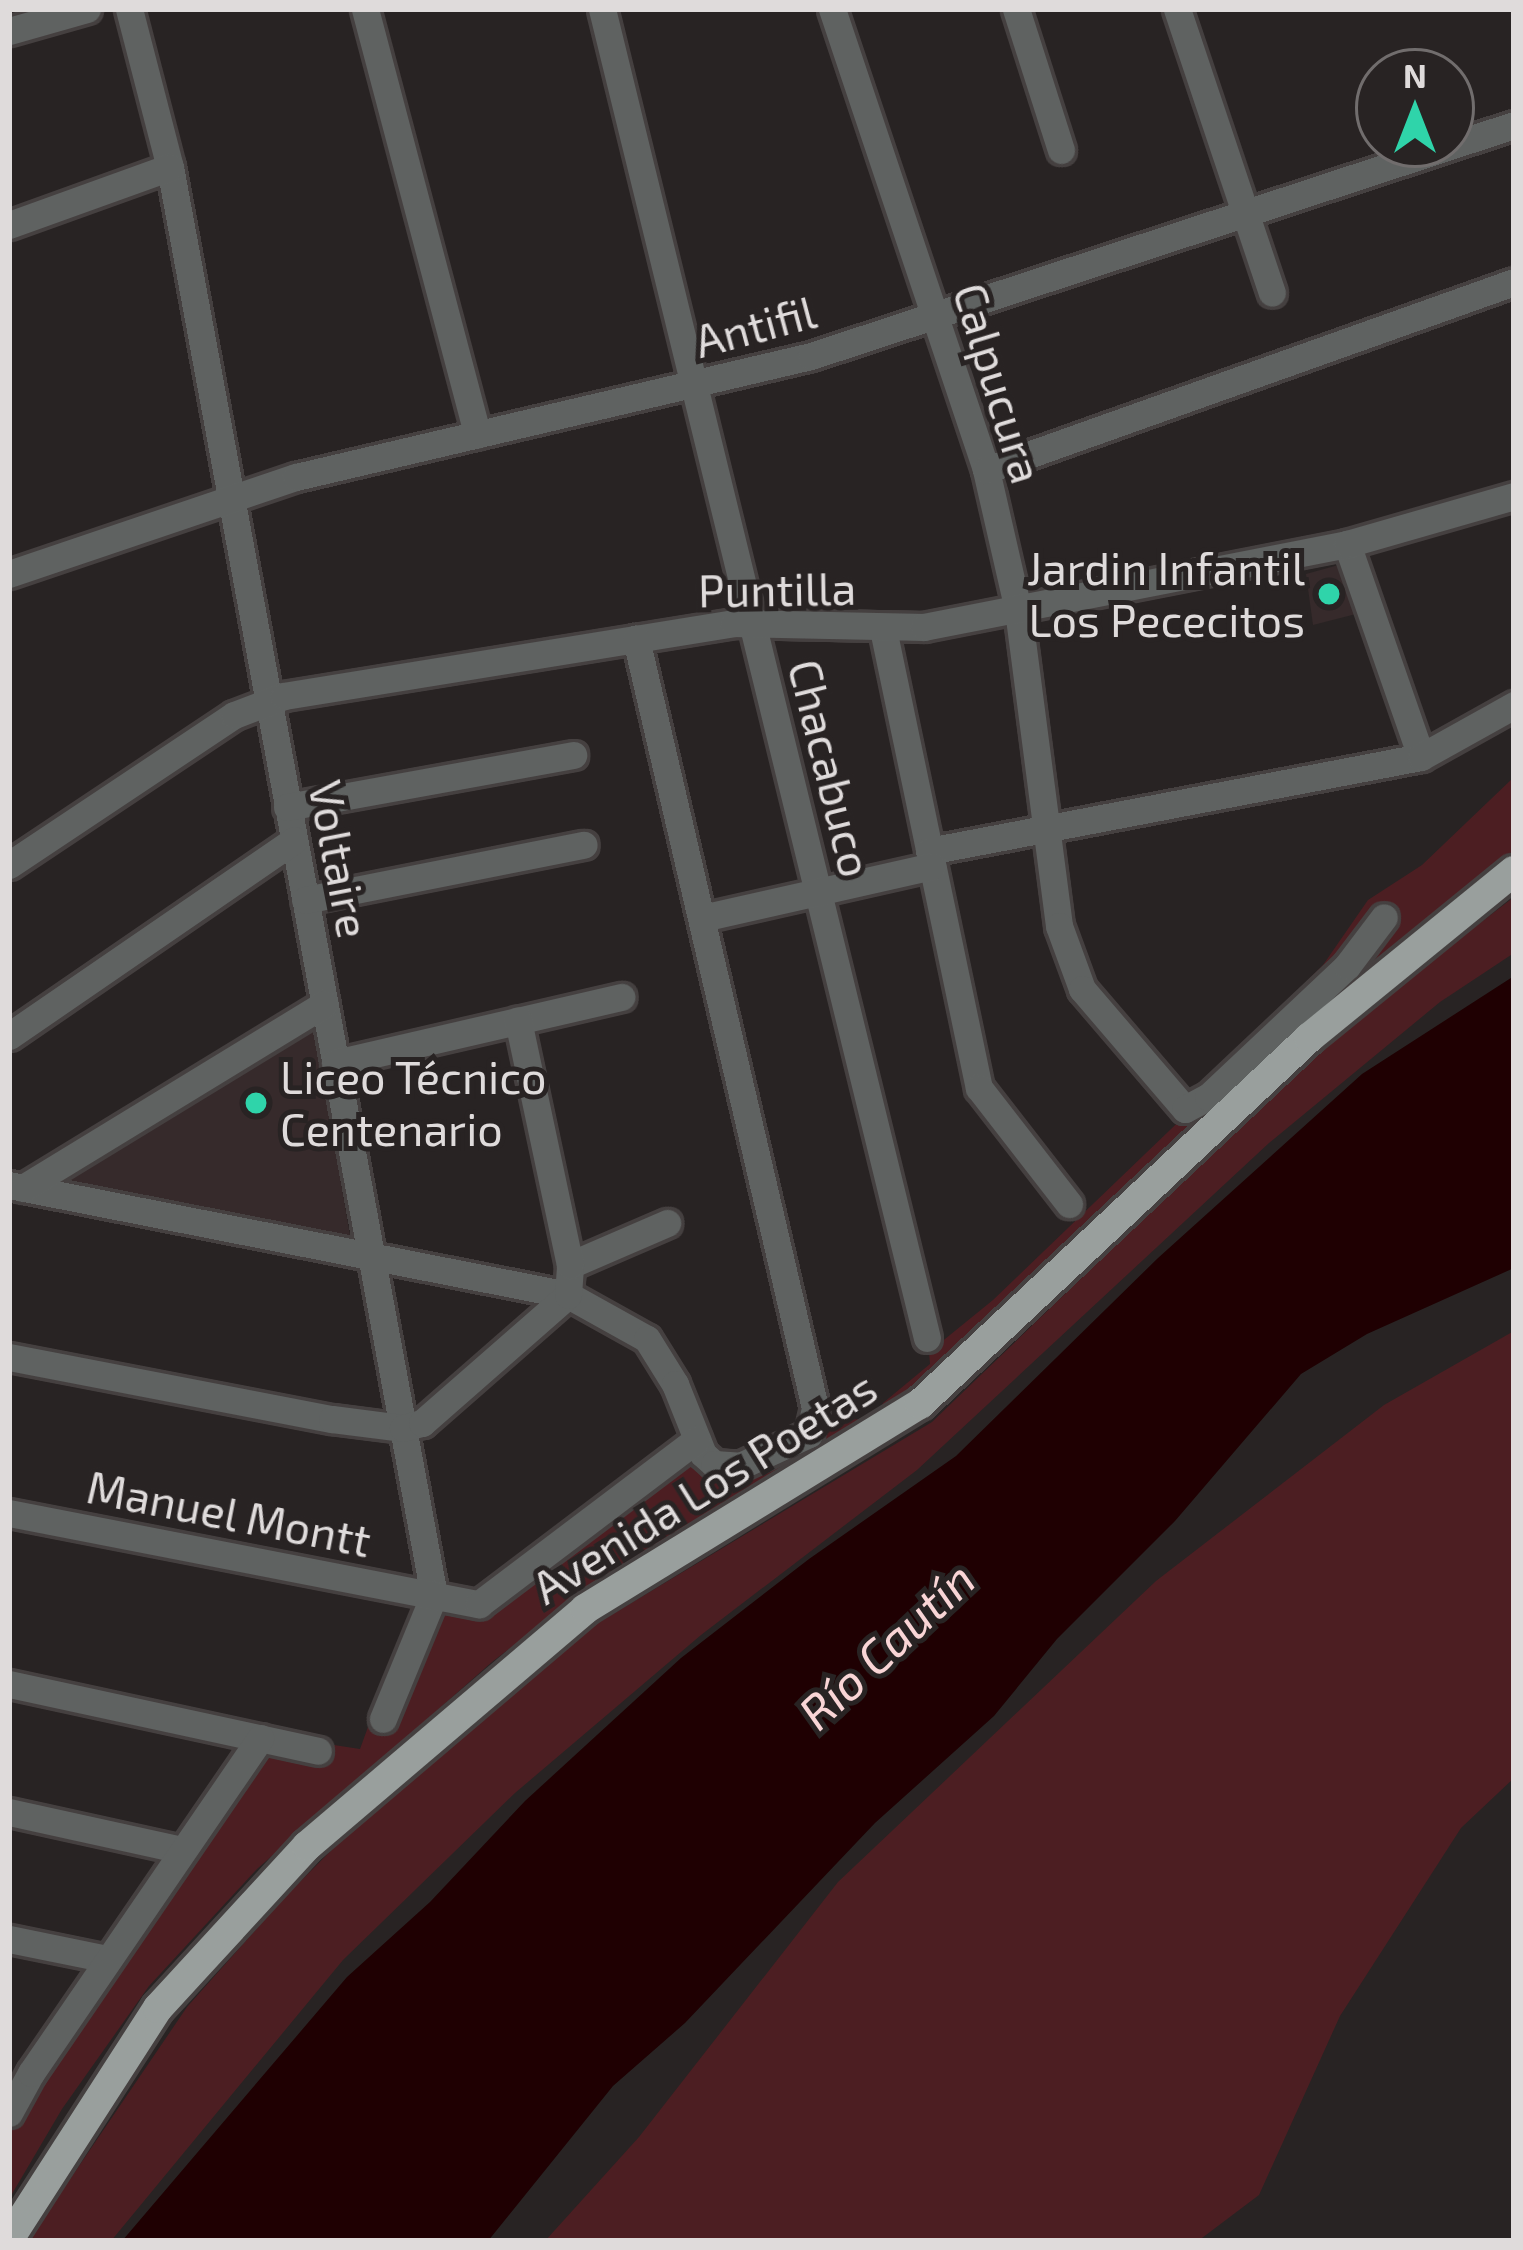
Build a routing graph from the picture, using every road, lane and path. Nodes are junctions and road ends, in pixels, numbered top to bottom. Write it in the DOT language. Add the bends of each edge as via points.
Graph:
graph roads {
  1 [pos="87,9"];
  2 [pos="129,9"];
  3 [pos="365,9"];
  4 [pos="602,9"];
  5 [pos="832,9"];
  6 [pos="1016,9"];
  7 [pos="1177,9"];
  8 [pos="9,31"];
  9 [pos="1514,125"];
  10 [pos="1061,150"];
  11 [pos="170,167"];
  12 [pos="1245,212"];
  13 [pos="9,225"];
  14 [pos="1514,282"];
  15 [pos="1272,293"];
  16 [pos="935,315"];
  17 [pos="698,386"];
  18 [pos="477,434"];
  19 [pos="986,470"];
  20 [pos="230,495"];
  21 [pos="1514,496"];
  22 [pos="1347,544"];
  23 [pos="9,574"];
  24 [pos="1018,610"];
  25 [pos="752,622"];
  26 [pos="883,629"];
  27 [pos="636,639"];
  28 [pos="268,701"];
  29 [pos="1514,705"];
  30 [pos="573,755"];
  31 [pos="1420,757"];
  32 [pos="287,807"];
  33 [pos="1046,831"];
  34 [pos="294,840"];
  35 [pos="584,845"];
  36 [pos="930,859"];
  37 [pos="9,866"];
  38 [pos="1514,871"];
  39 [pos="818,893"];
  40 [pos="305,900"];
  41 [pos="1384,916"];
  42 [pos="702,918"];
  43 [pos="621,997"];
  44 [pos="324,1004"];
  45 [pos="518,1020"];
  46 [pos="9,1036"];
  47 [pos="335,1063"];
  48 [pos="16,1187"];
  49 [pos="1069,1204"];
  50 [pos="668,1223"];
  51 [pos="371,1259"];
  52 [pos="570,1265"];
  53 [pos="568,1295"];
  54 [pos="928,1337"];
  55 [pos="9,1357"];
  56 [pos="403,1428"];
  57 [pos="697,1439"];
  58 [pos="9,1513"];
  59 [pos="434,1595"];
  60 [pos="9,1684"];
  61 [pos="382,1719"];
  62 [pos="260,1738"];
  63 [pos="319,1751"];
  64 [pos="9,1812"];
  65 [pos="182,1850"];
  66 [pos="9,1939"];
  67 [pos="107,1959"];
  68 [pos="20,2070"];
  69 [pos="9,2113"];
  70 [pos="9,2240"];
  1 -- 8 [label="street"];
  2 -- 11 [label="street, Voltaire"];
  3 -- 18 [label="street"];
  4 -- 17 [label="street, Chacabuco"];
  5 -- 16 [label="street, Calpucura"];
  6 -- 10 [label="street"];
  7 -- 12 [label="street"];
  9 -- 12 [label="street, Antifil"];
  11 -- 13 [label="street"];
  11 -- 20 [label="street, Voltaire"];
  12 -- 15 [label="street"];
  12 -- 16 [label="street, Antifil"];
  14 -- 19 [label="street"];
  16 -- 17 [label="street, Antifil"];
  16 -- 19 [label="street, Calpucura"];
  17 -- 18 [label="street, Antifil"];
  17 -- 25 [label="street, Chacabuco"];
  18 -- 20 [label="street, Antifil"];
  19 -- 24 [label="street, Calpucura"];
  20 -- 23 [label="street, Antifil"];
  20 -- 28 [label="street, Voltaire"];
  21 -- 22 [label="street, Puntilla"];
  22 -- 24 [label="street, Puntilla"];
  22 -- 31 [label="street"];
  24 -- 26 [label="street, Puntilla"];
  24 -- 33 [label="street, Calpucura"];
  25 -- 26 [label="street, Puntilla"];
  25 -- 27 [label="street, Puntilla"];
  25 -- 39 [label="street, Chacabuco"];
  26 -- 36 [label="street"];
  27 -- 28 [label="street, Puntilla"];
  27 -- 42 [label="street"];
  28 -- 32 [label="street, Voltaire"];
  28 -- 37 [label="street, Puntilla" via="234,715"];
  29 -- 31 [label="street"];
  30 -- 32 [label="street"];
  31 -- 33 [label="street"];
  32 -- 34 [label="street, Voltaire"];
  33 -- 36 [label="street"];
  33 -- 41 [label="street, Calpucura" via="1075,977 1186,1109 1347,966"];
  34 -- 40 [label="street, Voltaire"];
  34 -- 46 [label="street"];
  35 -- 40 [label="street"];
  36 -- 39 [label="street"];
  36 -- 49 [label="street" via="979,1088"];
  38 -- 70 [label="main road, Avenida Los Poetas" via="1309,1038 920,1404 585,1609 307,1846 158,2008"];
  39 -- 42 [label="street"];
  39 -- 54 [label="street, Chacabuco"];
  40 -- 44 [label="street, Voltaire"];
  42 -- 57 [label="street" via="816,1422 808,1434 734,1468 708,1460"];
  43 -- 45 [label="street"];
  44 -- 47 [label="street, Voltaire"];
  44 -- 48 [label="street"];
  45 -- 47 [label="street"];
  45 -- 52 [label="street"];
  47 -- 51 [label="street, Voltaire"];
  48 -- 51 [label="street"];
  50 -- 52 [label="street"];
  51 -- 53 [label="street"];
  51 -- 56 [label="street, Voltaire"];
  52 -- 53 [label="street"];
  53 -- 56 [label="street" via="430,1416"];
  53 -- 57 [label="street" via="647,1339"];
  55 -- 56 [label="street"];
  56 -- 59 [label="street, Voltaire"];
  57 -- 59 [label="street, Manuel Montt" via="479,1604"];
  58 -- 59 [label="street, Manuel Montt"];
  59 -- 61 [label="street"];
  60 -- 62 [label="street"];
  62 -- 63 [label="street"];
  62 -- 65 [label="street"];
  64 -- 65 [label="street"];
  65 -- 67 [label="street"];
  66 -- 67 [label="street"];
  67 -- 68 [label="street"];
  68 -- 69 [label="street"];
}
